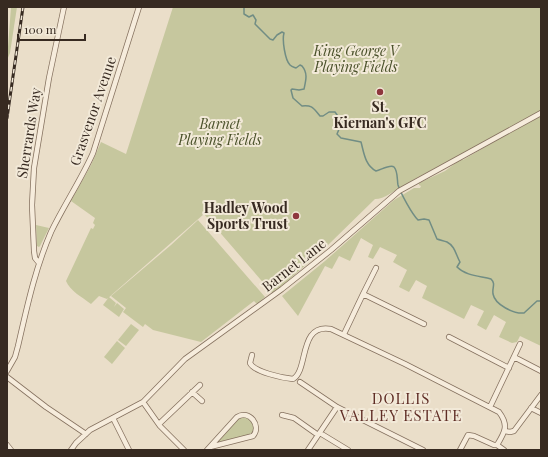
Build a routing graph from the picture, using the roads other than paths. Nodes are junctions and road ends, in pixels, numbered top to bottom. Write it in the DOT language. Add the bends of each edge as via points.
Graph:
graph roads {
  1 [pos="64,7"];
  2 [pos="139,7"];
  3 [pos="541,113"];
  4 [pos="39,263"];
  5 [pos="376,268"];
  6 [pos="364,294"];
  7 [pos="424,324"];
  8 [pos="344,334"];
  9 [pos="449,337"];
  10 [pos="520,344"];
  11 [pos="252,355"];
  12 [pos="514,357"];
  13 [pos="508,368"];
  14 [pos="541,370"];
  15 [pos="7,371"];
  16 [pos="7,377"];
  17 [pos="300,382"];
  18 [pos="200,385"];
  19 [pos="192,392"];
  20 [pos="541,395"];
  21 [pos="202,401"];
  22 [pos="142,402"];
  23 [pos="337,407"];
  24 [pos="490,407"];
  25 [pos="531,408"];
  26 [pos="541,413"];
  27 [pos="282,415"];
  28 [pos="113,418"];
  29 [pos="159,424"];
  30 [pos="505,431"];
  31 [pos="86,434"];
  32 [pos="319,434"];
  33 [pos="497,444"];
  34 [pos="7,445"];
  35 [pos="209,448"];
  36 [pos="11,450"];
  37 [pos="72,450"];
  38 [pos="129,450"];
  39 [pos="184,450"];
  40 [pos="308,450"];
  41 [pos="348,450"];
  42 [pos="423,450"];
  43 [pos="460,450"];
  44 [pos="504,450"];
  1 -- 4 [label="street, Sherrards Way" via="49,78 33,181 32,224 34,251"];
  2 -- 4 [label="street, Grasvenor Avenue" via="93,153 53,229"];
  3 -- 22 [label="street, Barnet Lane" via="401,190 282,289 184,359"];
  4 -- 15 [label="street, Grasvenor Avenue" via="15,357"];
  5 -- 6 [label="street"];
  6 -- 7 [label="street"];
  6 -- 8 [label="street"];
  8 -- 11 [label="street" via="327,328 313,333 308,340 295,378 271,375 252,366"];
  8 -- 24 [label="street"];
  9 -- 13 [label="street"];
  10 -- 12 [label="street"];
  12 -- 13 [label="street"];
  12 -- 14 [label="street"];
  13 -- 24 [label="street"];
  16 -- 31 [label="street"];
  17 -- 23 [label="street"];
  18 -- 19 [label="street"];
  19 -- 21 [label="street"];
  19 -- 29 [label="street"];
  20 -- 25 [label="street"];
  22 -- 28 [label="street, Barnet Lane"];
  22 -- 29 [label="street"];
  23 -- 32 [label="street"];
  23 -- 42 [label="street"];
  24 -- 30 [label="street" via="503,417"];
  25 -- 26 [label="street"];
  25 -- 30 [label="street" via="514,431"];
  27 -- 32 [label="street" via="294,418"];
  28 -- 31 [label="street, Barnet Lane"];
  28 -- 38 [label="street"];
  29 -- 39 [label="street"];
  30 -- 33 [label="street"];
  31 -- 37 [label="street, Barnet Lane"];
  32 -- 40 [label="street"];
  32 -- 41 [label="street"];
  33 -- 43 [label="street" via="494,446 468,435"];
  33 -- 44 [label="street"];
  34 -- 36 [label="street"];
  35 -- 35 [label="street" via="237,417 251,417 256,427 256,432 251,437"];
}
